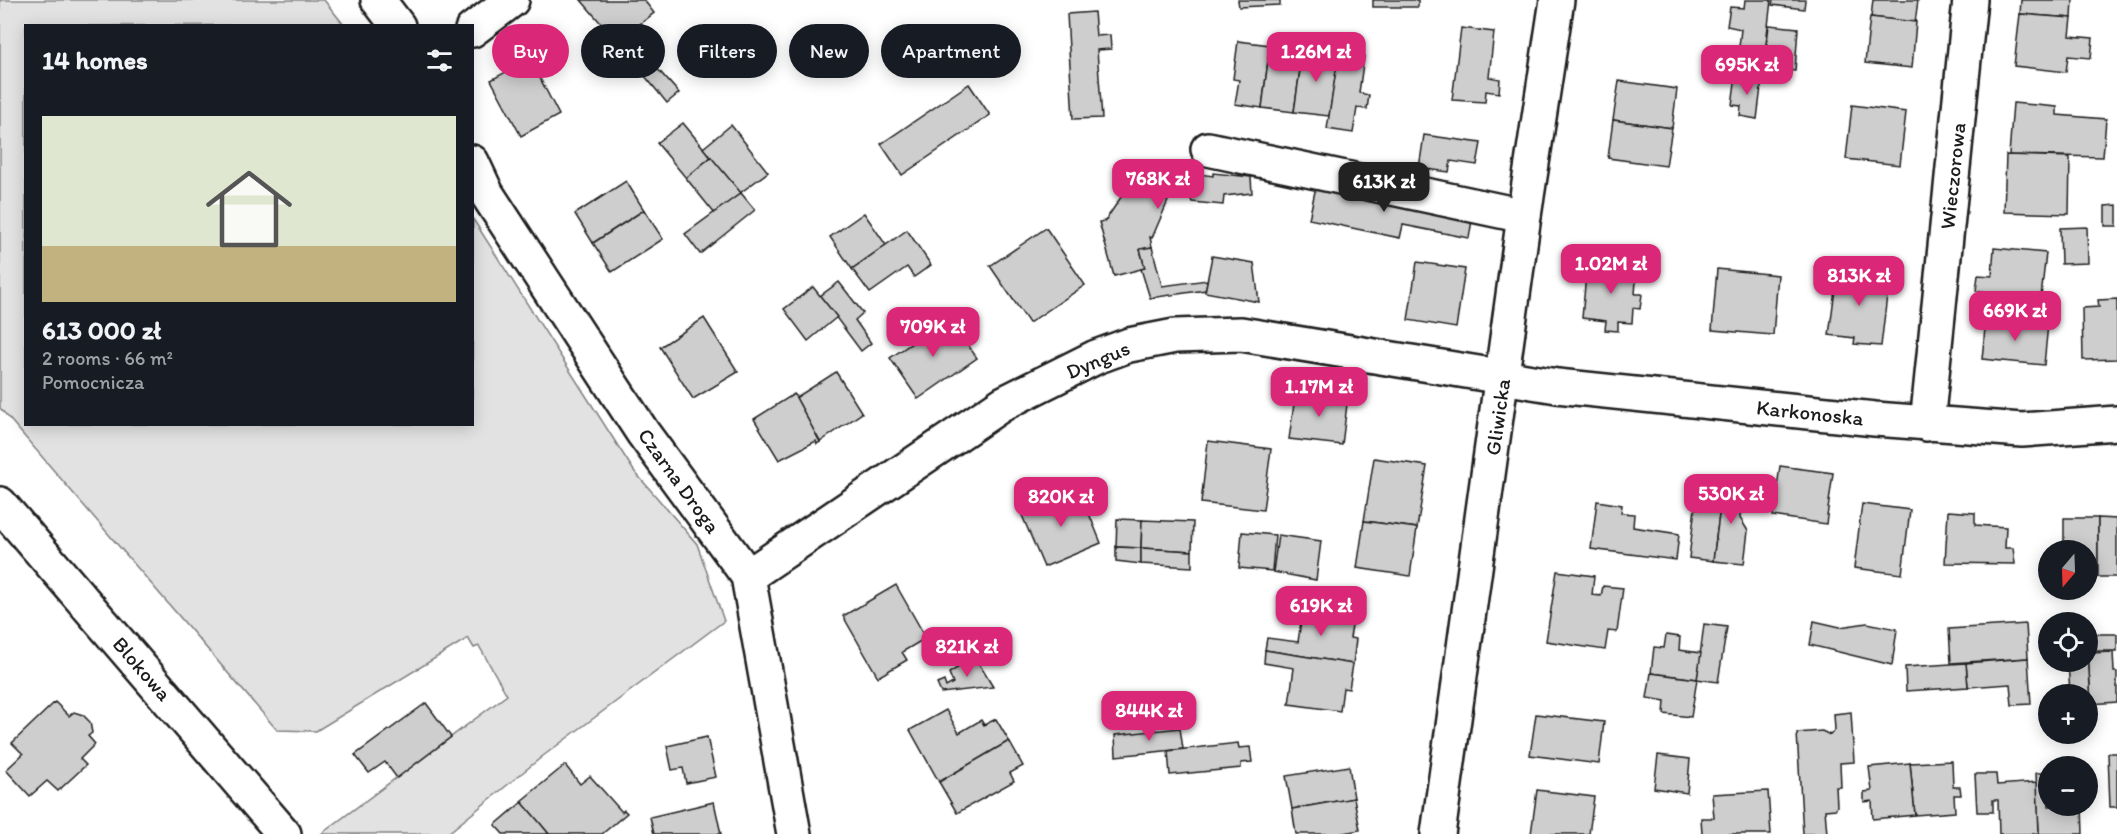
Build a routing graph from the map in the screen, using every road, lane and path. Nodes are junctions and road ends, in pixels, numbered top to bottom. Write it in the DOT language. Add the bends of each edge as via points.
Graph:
graph roads {
  1 [pos="378,0"];
  2 [pos="512,0"];
  3 [pos="1557,0"];
  4 [pos="1970,0"];
  5 [pos="396,24"];
  6 [pos="474,28"];
  7 [pos="1208,149"];
  8 [pos="474,166"];
  9 [pos="1524,216"];
  10 [pos="1503,378"];
  11 [pos="2117,423"];
  12 [pos="1927,424"];
  13 [pos="0,504"];
  14 [pos="748,576"];
  15 [pos="284,834"];
  16 [pos="794,834"];
  17 [pos="1438,834"];
  1 -- 5 [label="street"];
  2 -- 6 [label="street"];
  3 -- 9 [label="street, Gliwicka"];
  4 -- 12 [label="street, Wieczorowa"];
  7 -- 9 [label="street"];
  8 -- 14 [label="street, Czarna Droga" via="487,194 637,424"];
  9 -- 10 [label="street, Gliwicka"];
  10 -- 12 [label="street, Karkonoska"];
  10 -- 14 [label="street, Dyngus" via="1241,334 1175,336 1129,345 1096,357 1004,403"];
  10 -- 17 [label="street, Gliwicka"];
  11 -- 12 [label="street, Karkonoska" via="2022,430"];
  13 -- 15 [label="street, Blokowa"];
  14 -- 16 [label="street, Czarna Droga"];
}
